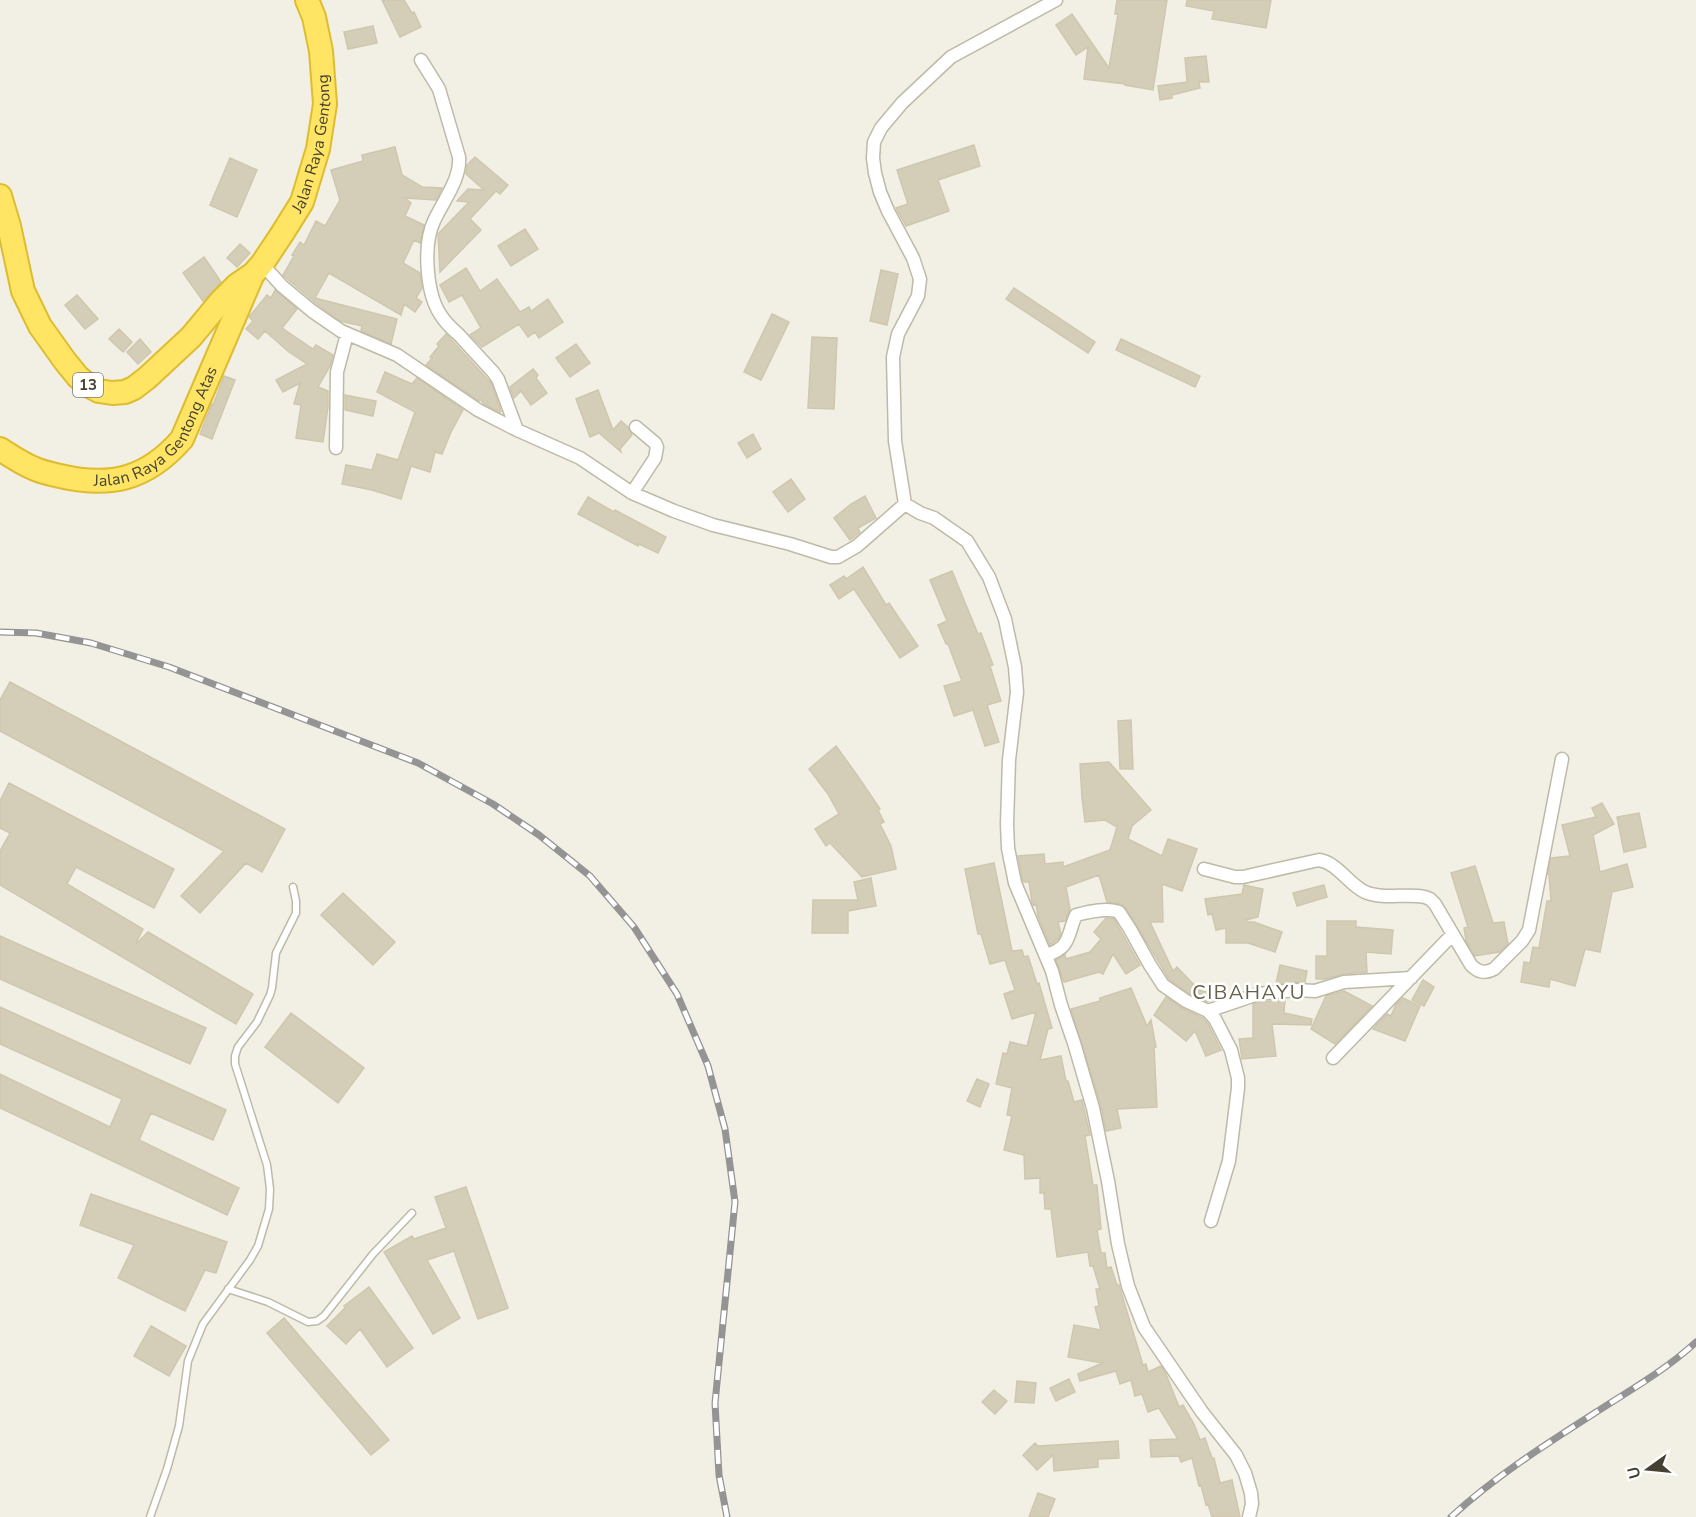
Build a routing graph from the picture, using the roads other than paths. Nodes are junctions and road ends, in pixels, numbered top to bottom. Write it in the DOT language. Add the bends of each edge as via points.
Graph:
graph roads {
  1 [pos="307,0"];
  2 [pos="1056,0"];
  3 [pos="421,60"];
  4 [pos="0,196"];
  5 [pos="258,269"];
  6 [pos="347,334"];
  7 [pos="636,427"];
  8 [pos="517,430"];
  9 [pos="336,448"];
  10 [pos="0,449"];
  11 [pos="632,493"];
  12 [pos="905,504"];
  13 [pos="1562,759"];
  14 [pos="1204,869"];
  15 [pos="293,886"];
  16 [pos="1452,935"];
  17 [pos="1046,955"];
  18 [pos="1411,978"];
  19 [pos="1208,1011"];
  20 [pos="1333,1058"];
  21 [pos="412,1213"];
  22 [pos="1211,1221"];
  23 [pos="228,1289"];
  24 [pos="150,1517"];
  25 [pos="1249,1517"];
  1 -- 5 [label="highway, Jalan Raya Gentong / 13" via="324,72 325,104 318,149 302,202"];
  2 -- 12 [label="street" via="951,57 902,103 874,142 880,192 920,279 918,296 898,334 893,357 895,441"];
  3 -- 8 [label="street" via="439,89 460,165 430,232 428,264 432,294 441,316 494,372"];
  4 -- 5 [label="highway, 13" via="23,291 32,311 65,362 99,391 125,392 147,378 229,292"];
  5 -- 6 [label="street"];
  5 -- 10 [label="highway, Jalan Raya Gentong Atas / 13" via="182,439 153,466 119,479 81,481 34,470"];
  6 -- 8 [label="street" via="397,355 478,410"];
  6 -- 9 [label="street" via="337,372"];
  7 -- 11 [label="street" via="655,443 657,452"];
  8 -- 11 [label="street" via="580,459"];
  11 -- 12 [label="street" via="713,525 831,558 857,546"];
  12 -- 17 [label="street" via="967,541 989,577 1005,619 1017,692 1009,760 1008,848 1015,883"];
  13 -- 16 [label="street" via="1527,936 1494,969 1482,972 1471,965"];
  14 -- 16 [label="street" via="1243,877 1325,861 1365,892 1430,899"];
  15 -- 23 [label="lane" via="296,913 276,953 270,995 235,1056 267,1165 270,1189 269,1209 258,1246"];
  16 -- 18 [label="street"];
  17 -- 19 [label="street" via="1066,943 1076,915 1116,910 1163,985"];
  17 -- 25 [label="street" via="1093,1108 1128,1286 1144,1327 1236,1455 1251,1493"];
  18 -- 19 [label="street" via="1258,994"];
  18 -- 20 [label="street"];
  19 -- 22 [label="street" via="1231,1050 1238,1078 1229,1161"];
  21 -- 23 [label="lane" via="317,1321 304,1321 268,1302"];
  23 -- 24 [label="lane" via="203,1324 188,1361 179,1426"];
}
